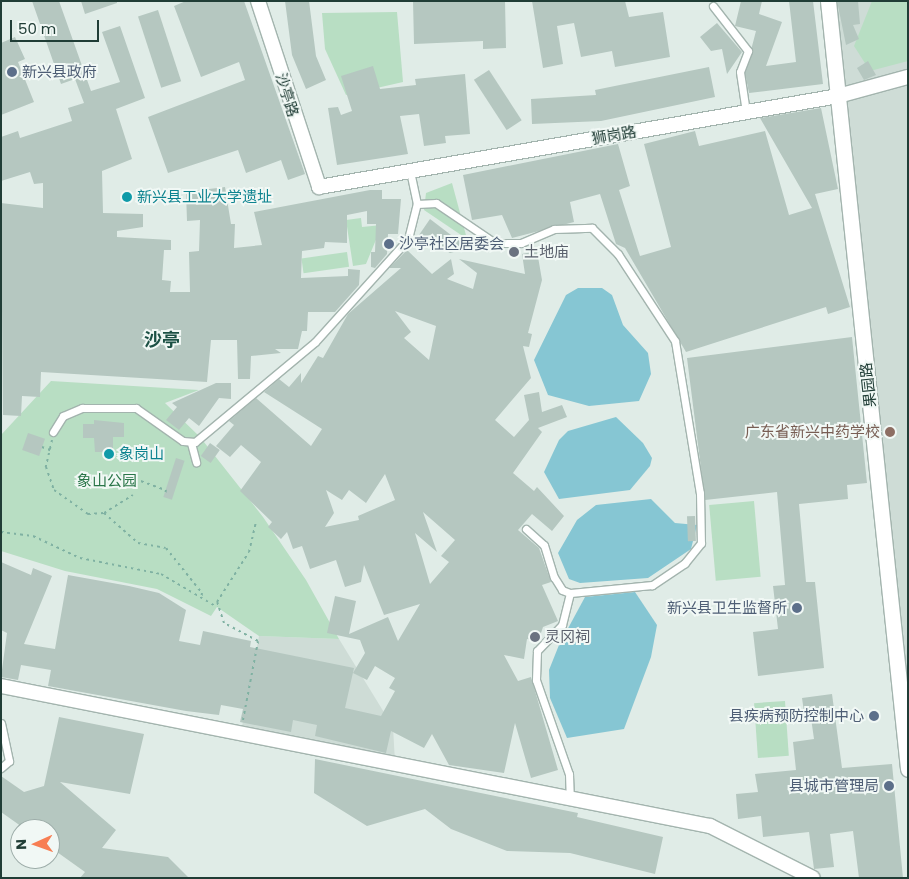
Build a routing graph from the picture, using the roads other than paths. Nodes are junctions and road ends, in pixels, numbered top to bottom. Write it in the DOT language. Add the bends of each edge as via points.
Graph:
graph roads {
  1 [pos="258,1"];
  2 [pos="828,1"];
  3 [pos="713,6"];
  4 [pos="908,76"];
  5 [pos="838,96"];
  6 [pos="746,112"];
  7 [pos="410,171"];
  8 [pos="319,188"];
  9 [pos="417,204"];
  10 [pos="53,432"];
  11 [pos="191,443"];
  12 [pos="196,462"];
  13 [pos="526,529"];
  14 [pos="570,593"];
  15 [pos="1,686"];
  16 [pos="1,723"];
  17 [pos="1,768"];
  18 [pos="908,769"];
  19 [pos="570,797"];
  20 [pos="813,878"];
  1 -- 8 [label="street, 沙亭路"];
  2 -- 5 [label="street, 果园路"];
  3 -- 6 [label="lane" via="748,51 740,72"];
  4 -- 5 [label="street, 狮岗路"];
  5 -- 6 [label="street, 狮岗路"];
  5 -- 18 [label="street, 果园路"];
  6 -- 7 [label="street, 狮岗路"];
  7 -- 8 [label="street, 狮岗路"];
  7 -- 9 [label="lane"];
  9 -- 11 [label="lane" via="408,238 315,342"];
  9 -- 14 [label="lane" via="436,203 495,243 520,243 554,229 592,228 618,254 675,341 700,493 701,543 685,563 652,585"];
  10 -- 11 [label="lane" via="63,416 76,410 136,408"];
  11 -- 12 [label="lane"];
  13 -- 14 [label="lane" via="544,546 554,577 562,590"];
  14 -- 19 [label="lane" via="562,625 537,651 536,680 568,774"];
  15 -- 19 [label="street"];
  16 -- 17 [label="lane" via="9,761"];
  19 -- 20 [label="street" via="710,826"];
}
